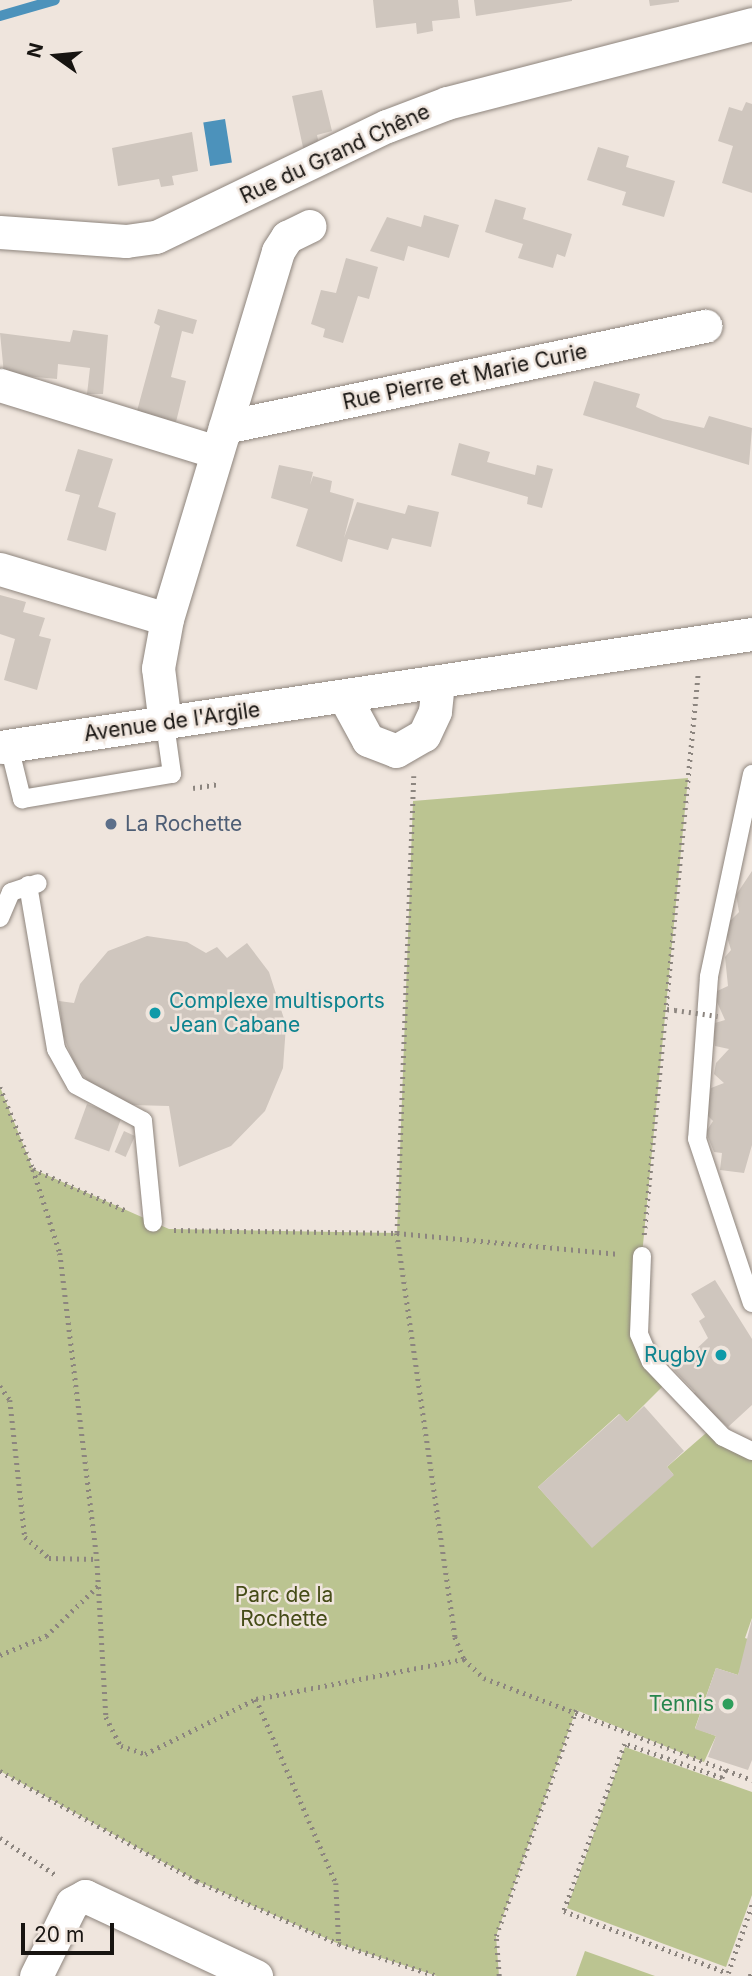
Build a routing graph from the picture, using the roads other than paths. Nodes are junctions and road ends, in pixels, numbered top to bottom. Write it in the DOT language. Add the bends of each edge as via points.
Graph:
graph roads {
  1 [pos="752,24"];
  2 [pos="310,226"];
  3 [pos="0,232"];
  4 [pos="705,326"];
  5 [pos="0,385"];
  6 [pos="221,440"];
  7 [pos="0,569"];
  8 [pos="167,620"];
  9 [pos="752,634"];
  10 [pos="438,682"];
  11 [pos="344,696"];
  12 [pos="165,724"];
  13 [pos="4,746"];
  14 [pos="752,774"];
  15 [pos="0,918"];
  16 [pos="153,1223"];
  17 [pos="642,1256"];
  18 [pos="752,1303"];
  19 [pos="752,1451"];
  20 [pos="36,1976"];
  21 [pos="256,1976"];
  1 -- 3 [label="street, Rue du Grand Chêne" via="447,103 387,126 156,237 114,241"];
  2 -- 6 [label="street" via="287,237 278,251"];
  4 -- 6 [label="street, Rue Pierre et Marie Curie"];
  5 -- 6 [label="street"];
  6 -- 8 [label="street"];
  7 -- 8 [label="street"];
  8 -- 12 [label="street" via="158,668"];
  9 -- 10 [label="street, Avenue de l'Argile"];
  10 -- 11 [label="street, Avenue de l'Argile"];
  10 -- 11 [label="street" via="431,723 415,744 396,751 375,746 360,732"];
  11 -- 12 [label="street, Avenue de l'Argile"];
  12 -- 13 [label="street, Avenue de l'Argile"];
  12 -- 13 [label="lane" via="172,774 22,799"];
  14 -- 18 [label="lane" via="709,977 697,1139"];
  15 -- 16 [label="lane" via="8,896 33,884 56,1049 76,1085 143,1121"];
  17 -- 19 [label="lane" via="638,1321 651,1362 723,1437"];
  20 -- 21 [label="street" via="72,1903 85,1896"];
}
